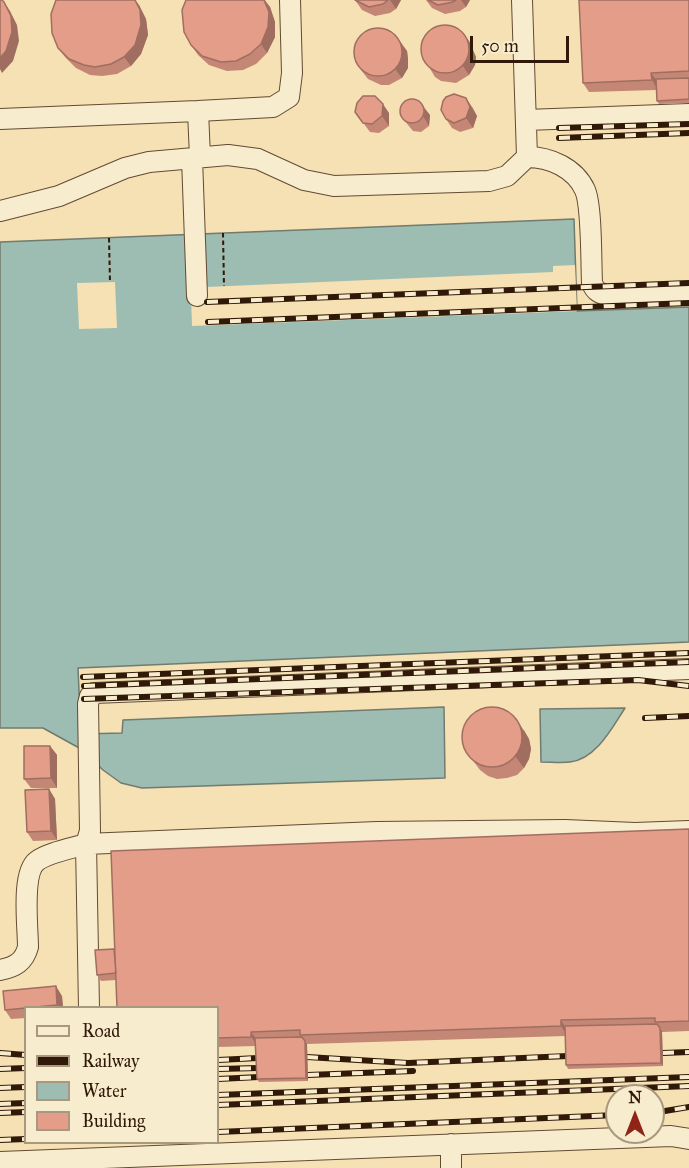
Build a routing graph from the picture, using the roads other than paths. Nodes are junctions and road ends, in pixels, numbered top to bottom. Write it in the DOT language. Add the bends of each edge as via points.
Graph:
graph roads {
  1 [pos="290,0"];
  2 [pos="522,0"];
  3 [pos="198,111"];
  4 [pos="689,114"];
  5 [pos="0,119"];
  6 [pos="526,120"];
  7 [pos="527,157"];
  8 [pos="196,158"];
  9 [pos="0,211"];
  10 [pos="689,293"];
  11 [pos="197,296"];
  12 [pos="689,669"];
  13 [pos="689,831"];
  14 [pos="86,844"];
  15 [pos="0,970"];
  16 [pos="89,1006"];
  17 [pos="689,1139"];
  18 [pos="451,1144"];
  19 [pos="0,1162"];
  20 [pos="451,1168"];
  1 -- 3 [label="street" via="290,97 273,106"];
  2 -- 6 [label="street"];
  3 -- 5 [label="street"];
  3 -- 8 [label="street"];
  4 -- 6 [label="street"];
  6 -- 7 [label="street"];
  7 -- 8 [label="street" via="507,176 489,182 334,186 304,180 258,159 228,155"];
  7 -- 10 [label="street" via="543,158 566,168 585,189 592,282 598,292 610,296"];
  8 -- 9 [label="street" via="125,168 59,196"];
  8 -- 11 [label="street"];
  12 -- 14 [label="street" via="94,693 88,704 90,831"];
  13 -- 14 [label="street" via="377,832"];
  14 -- 15 [label="street" via="42,858 31,867 26,956 12,968"];
  14 -- 16 [label="street"];
  17 -- 18 [label="street" via="671,1136"];
  18 -- 19 [label="street"];
  18 -- 20 [label="street"];
}
